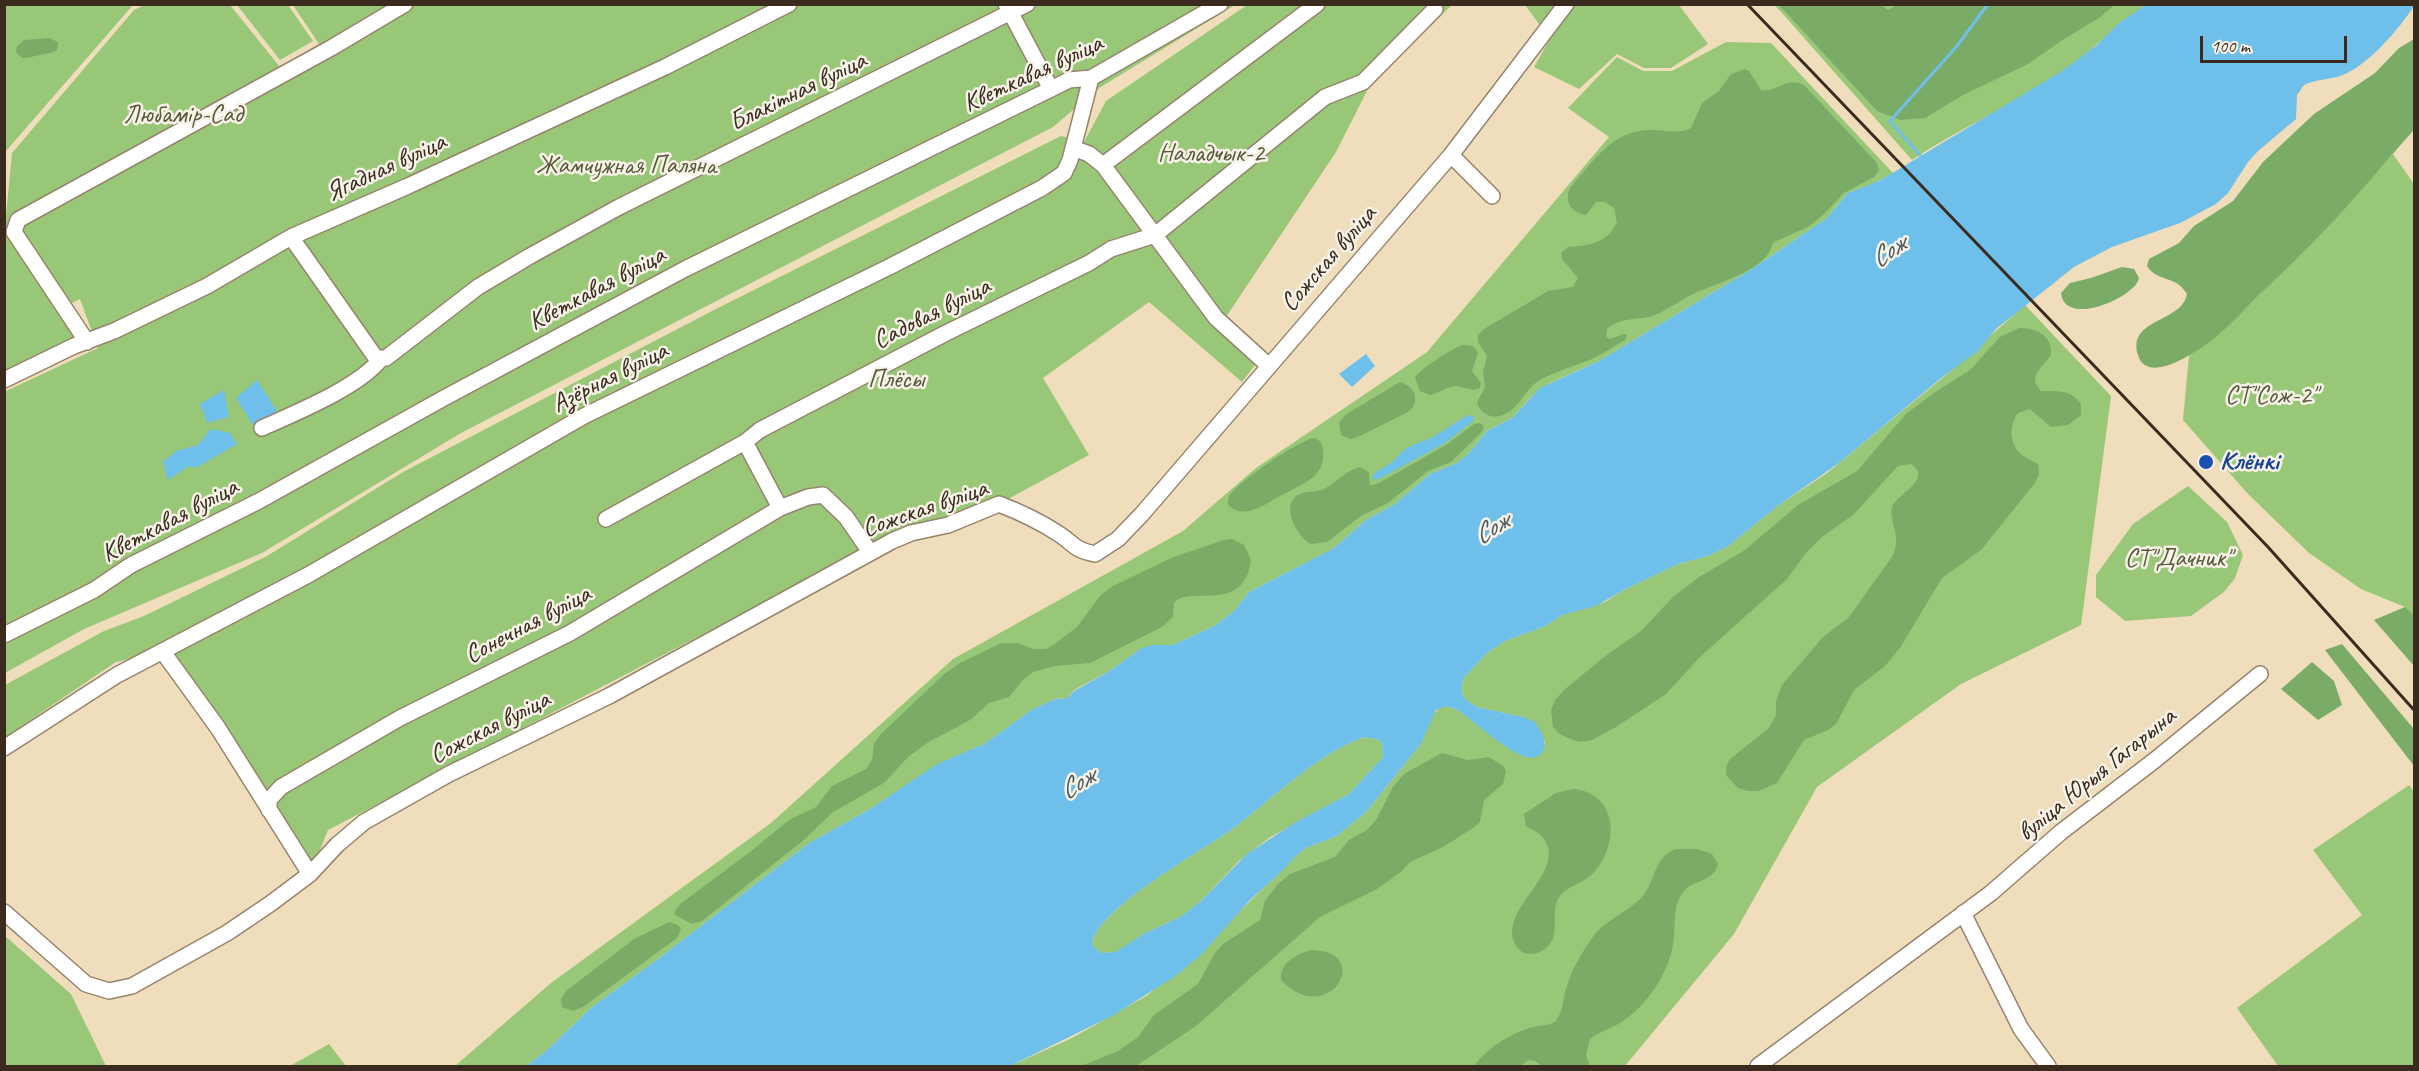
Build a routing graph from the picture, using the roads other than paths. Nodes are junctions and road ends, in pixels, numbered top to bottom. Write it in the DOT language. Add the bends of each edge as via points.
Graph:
graph roads {
  1 [pos="405,4"];
  2 [pos="789,4"];
  3 [pos="1027,4"];
  4 [pos="1220,4"];
  5 [pos="1317,4"];
  6 [pos="1566,4"];
  7 [pos="1008,9"];
  8 [pos="1435,9"];
  9 [pos="1091,78"];
  10 [pos="1051,89"];
  11 [pos="1073,148"];
  12 [pos="1451,155"];
  13 [pos="1103,165"];
  14 [pos="1492,196"];
  15 [pos="1155,235"];
  16 [pos="291,237"];
  17 [pos="87,342"];
  18 [pos="380,360"];
  19 [pos="1269,366"];
  20 [pos="4,380"];
  21 [pos="262,428"];
  22 [pos="745,442"];
  23 [pos="780,508"];
  24 [pos="606,519"];
  25 [pos="870,552"];
  26 [pos="4,634"];
  27 [pos="163,652"];
  28 [pos="2260,674"];
  29 [pos="4,748"];
  30 [pos="269,810"];
  31 [pos="310,874"];
  32 [pos="4,912"];
  33 [pos="1964,914"];
  34 [pos="1758,1066"];
  35 [pos="2048,1066"];
  1 -- 17 [label="street" via="18,220 14,232"];
  2 -- 16 [label="street, Ягадная вуліца" via="665,67"];
  3 -- 7 [label="street, Блакітная вуліца"];
  4 -- 9 [label="street, Кветкавая вуліца"];
  5 -- 13 [label="street"];
  6 -- 12 [label="street, Сожская вуліца"];
  7 -- 10 [label="street"];
  7 -- 18 [label="street, Блакітная вуліца" via="530,256 477,287"];
  8 -- 15 [label="street" via="1363,82 1325,97"];
  9 -- 10 [label="street, Кветкавая вуліца" via="1069,80"];
  9 -- 11 [label="street, Азёрная вуліца"];
  10 -- 26 [label="street, Кветкавая вуліца" via="685,269 259,501 131,566 94,590"];
  11 -- 13 [label="street"];
  11 -- 27 [label="street, Азёрная вуліца" via="1064,173 1042,188 584,416 308,575"];
  12 -- 14 [label="street"];
  12 -- 19 [label="street, Сожская вуліца"];
  13 -- 15 [label="street"];
  15 -- 19 [label="street" via="1216,318"];
  15 -- 22 [label="street, Садовая вуліца" via="1111,249 760,430"];
  16 -- 17 [label="street, Ягадная вуліца" via="207,286"];
  16 -- 18 [label="street"];
  17 -- 20 [label="street, Ягадная вуліца"];
  18 -- 21 [label="street, Блакітная вуліца" via="336,392"];
  19 -- 25 [label="street, Сожская вуліца" via="1142,514 1118,539 1095,554 1078,550 1026,514 999,504"];
  22 -- 23 [label="street"];
  22 -- 24 [label="street, Садовая вуліца"];
  23 -- 25 [label="street, Сонечная вуліца" via="823,495 846,517"];
  23 -- 30 [label="street, Сонечная вуліца" via="570,633 400,718 281,787 269,800"];
  25 -- 31 [label="street, Сожская вуліца" via="609,696 449,774 364,822"];
  27 -- 29 [label="street, Азёрная вуліца" via="117,675"];
  27 -- 30 [label="street" via="218,728"];
  28 -- 33 [label="street, вуліца Юрыя Гагарына"];
  30 -- 31 [label="street"];
  31 -- 32 [label="street, Сожская вуліца" via="227,933 121,990 86,984"];
  33 -- 34 [label="street, вуліца Юрыя Гагарына"];
  33 -- 35 [label="street" via="2021,1029"];
}
